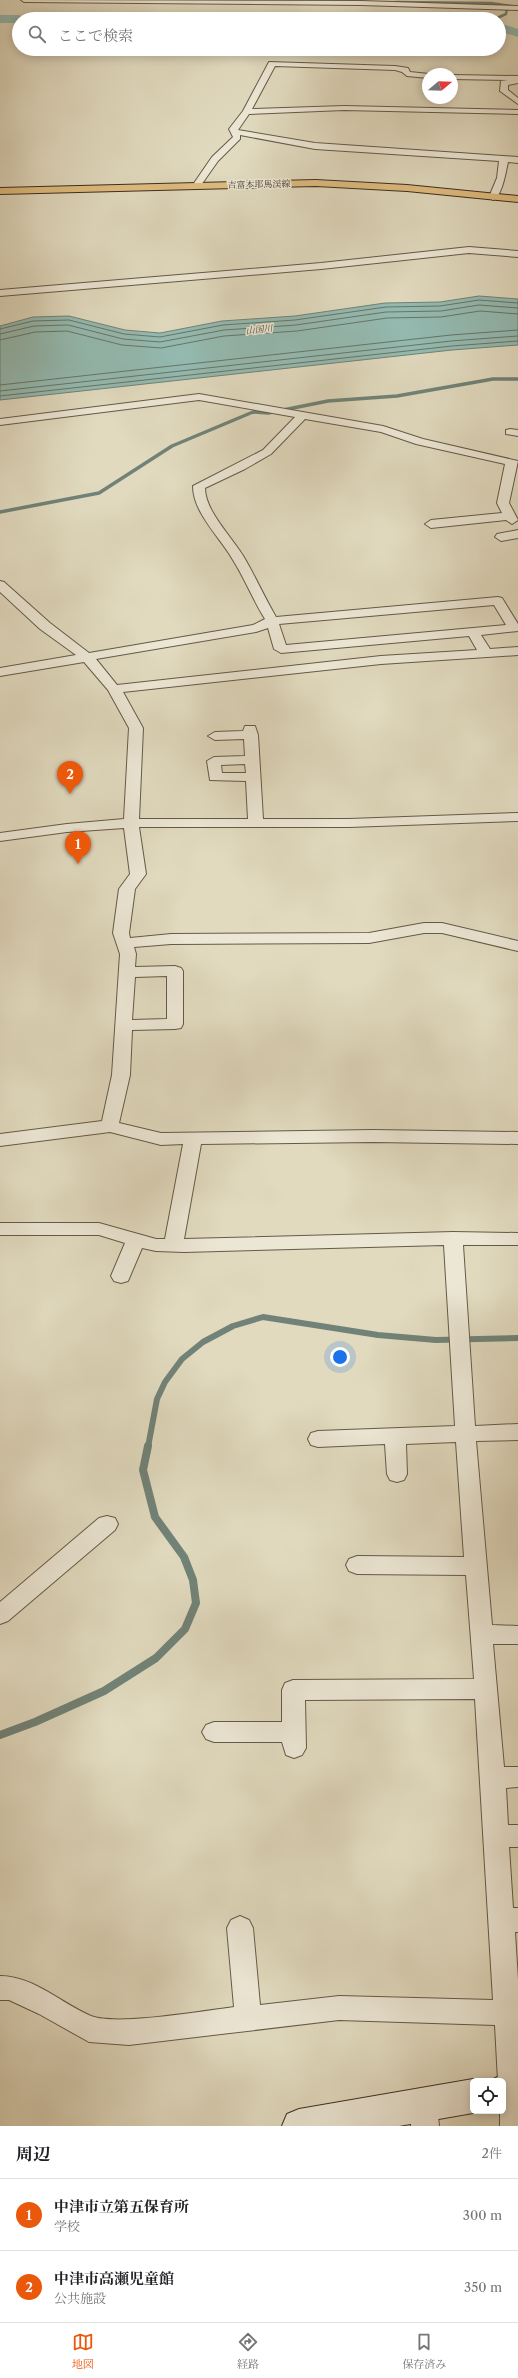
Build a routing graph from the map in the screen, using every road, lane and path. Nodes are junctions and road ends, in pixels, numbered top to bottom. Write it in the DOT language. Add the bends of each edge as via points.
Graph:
graph roads {
  1 [pos="24,0"];
  2 [pos="84,0"];
  3 [pos="361,2"];
  4 [pos="518,8"];
  5 [pos="79,11"];
  6 [pos="422,75"];
  7 [pos="458,77"];
  8 [pos="518,78"];
  9 [pos="518,81"];
  10 [pos="518,102"];
  11 [pos="247,112"];
  12 [pos="518,112"];
  13 [pos="235,132"];
  14 [pos="504,159"];
  15 [pos="518,160"];
  16 [pos="196,186"];
  17 [pos="0,191"];
  18 [pos="493,197"];
  19 [pos="518,199"];
  20 [pos="518,254"];
  21 [pos="0,293"];
  22 [pos="303,415"];
  23 [pos="0,422"];
  24 [pos="514,463"];
  25 [pos="431,524"];
  26 [pos="518,534"];
  27 [pos="501,537"];
  28 [pos="0,585"];
  29 [pos="272,621"];
  30 [pos="473,632"];
  31 [pos="377,640"];
  32 [pos="518,651"];
  33 [pos="486,653"];
  34 [pos="88,658"];
  35 [pos="381,660"];
  36 [pos="0,672"];
  37 [pos="114,689"];
  38 [pos="215,736"];
  39 [pos="252,760"];
  40 [pos="254,777"];
  41 [pos="518,817"];
  42 [pos="131,823"];
  43 [pos="256,823"];
  44 [pos="0,837"];
  45 [pos="124,943"];
  46 [pos="518,946"];
  47 [pos="127,972"];
  48 [pos="124,1025"];
  49 [pos="110,1126"];
  50 [pos="193,1138"];
  51 [pos="518,1138"];
  52 [pos="0,1140"];
  53 [pos="0,1230"];
  54 [pos="453,1238"];
  55 [pos="136,1239"];
  56 [pos="518,1239"];
  57 [pos="174,1246"];
  58 [pos="121,1276"];
  59 [pos="518,1432"];
  60 [pos="465,1434"];
  61 [pos="395,1436"];
  62 [pos="318,1439"];
  63 [pos="397,1474"];
  64 [pos="107,1524"];
  65 [pos="357,1565"];
  66 [pos="476,1566"];
  67 [pos="0,1615"];
  68 [pos="483,1634"];
  69 [pos="518,1635"];
  70 [pos="487,1690"];
  71 [pos="214,1732"];
  72 [pos="518,1777"];
  73 [pos="493,1778"];
  74 [pos="508,1836"];
  75 [pos="510,1920"];
  76 [pos="240,1928"];
  77 [pos="0,1988"];
  78 [pos="513,2013"];
  79 [pos="248,2018"];
  80 [pos="511,2090"];
  81 [pos="470,2097"];
  82 [pos="424,2115"];
  83 [pos="299,2126"];
  84 [pos="514,2126"];
  1 -- 2 [label="street"];
  2 -- 3 [label="street"];
  2 -- 5 [label="street"];
  3 -- 4 [label="street"];
  6 -- 11 [label="street" via="407,74 405,70 396,68 272,64"];
  7 -- 8 [label="street"];
  9 -- 10 [label="street" via="504,83 504,91"];
  11 -- 12 [label="street" via="344,108"];
  11 -- 13 [label="street" via="233,129"];
  13 -- 14 [label="street" via="315,146"];
  13 -- 16 [label="street" via="237,137 215,159"];
  14 -- 15 [label="street"];
  14 -- 18 [label="street" via="501,178"];
  16 -- 17 [label="main road, 吉富本耶馬渓線"];
  16 -- 18 [label="main road, 吉富本耶馬渓線" via="352,184"];
  18 -- 19 [label="main road, 吉富本耶馬渓線"];
  20 -- 21 [label="street" via="469,250 321,266"];
  22 -- 23 [label="street" via="199,397"];
  22 -- 24 [label="street" via="383,429 420,442"];
  22 -- 29 [label="street" via="267,452 199,486 199,496 222,535 240,558"];
  24 -- 25 [label="street" via="503,503 511,518"];
  26 -- 27 [label="street"];
  28 -- 34 [label="street" via="45,626"];
  29 -- 30 [label="street" via="498,600 514,628"];
  29 -- 31 [label="street" via="281,649"];
  29 -- 34 [label="street" via="256,628"];
  30 -- 31 [label="street"];
  30 -- 33 [label="street"];
  31 -- 35 [label="street"];
  32 -- 33 [label="street"];
  33 -- 35 [label="street"];
  34 -- 36 [label="street"];
  34 -- 37 [label="street"];
  35 -- 37 [label="street"];
  37 -- 42 [label="street" via="136,728"];
  38 -- 39 [label="street" via="250,732"];
  39 -- 40 [label="street"];
  39 -- 40 [label="street" via="214,761 214,778"];
  40 -- 43 [label="street"];
  41 -- 43 [label="street" via="349,823"];
  42 -- 43 [label="street"];
  42 -- 44 [label="street"];
  42 -- 45 [label="street" via="138,874 127,888 121,934"];
  45 -- 46 [label="street" via="171,939 369,938 424,928 442,928"];
  45 -- 47 [label="street" via="128,954"];
  47 -- 48 [label="street"];
  47 -- 48 [label="street" via="175,971 175,1024"];
  48 -- 49 [label="street" via="122,1075"];
  49 -- 50 [label="street" via="161,1139"];
  49 -- 52 [label="street"];
  50 -- 51 [label="street"];
  50 -- 57 [label="street"];
  53 -- 55 [label="street" via="99,1229"];
  54 -- 56 [label="street"];
  54 -- 57 [label="street"];
  54 -- 60 [label="street"];
  55 -- 57 [label="street" via="156,1245"];
  55 -- 58 [label="street"];
  59 -- 60 [label="street"];
  60 -- 61 [label="street"];
  60 -- 66 [label="street"];
  61 -- 62 [label="street"];
  61 -- 63 [label="street"];
  64 -- 67 [label="street"];
  65 -- 66 [label="street"];
  66 -- 68 [label="street"];
  68 -- 69 [label="street"];
  68 -- 70 [label="street"];
  70 -- 71 [label="street" via="293,1690 294,1740"];
  70 -- 73 [label="street"];
  72 -- 73 [label="street"];
  73 -- 74 [label="street"];
  74 -- 75 [label="street"];
  75 -- 78 [label="street"];
  76 -- 79 [label="street"];
  77 -- 79 [label="street" via="10,1988 48,2005 89,2029 128,2032"];
  78 -- 79 [label="street" via="339,2008"];
  78 -- 80 [label="street"];
  80 -- 84 [label="street"];
  81 -- 82 [label="main road"];
  82 -- 83 [label="main road"];
}
